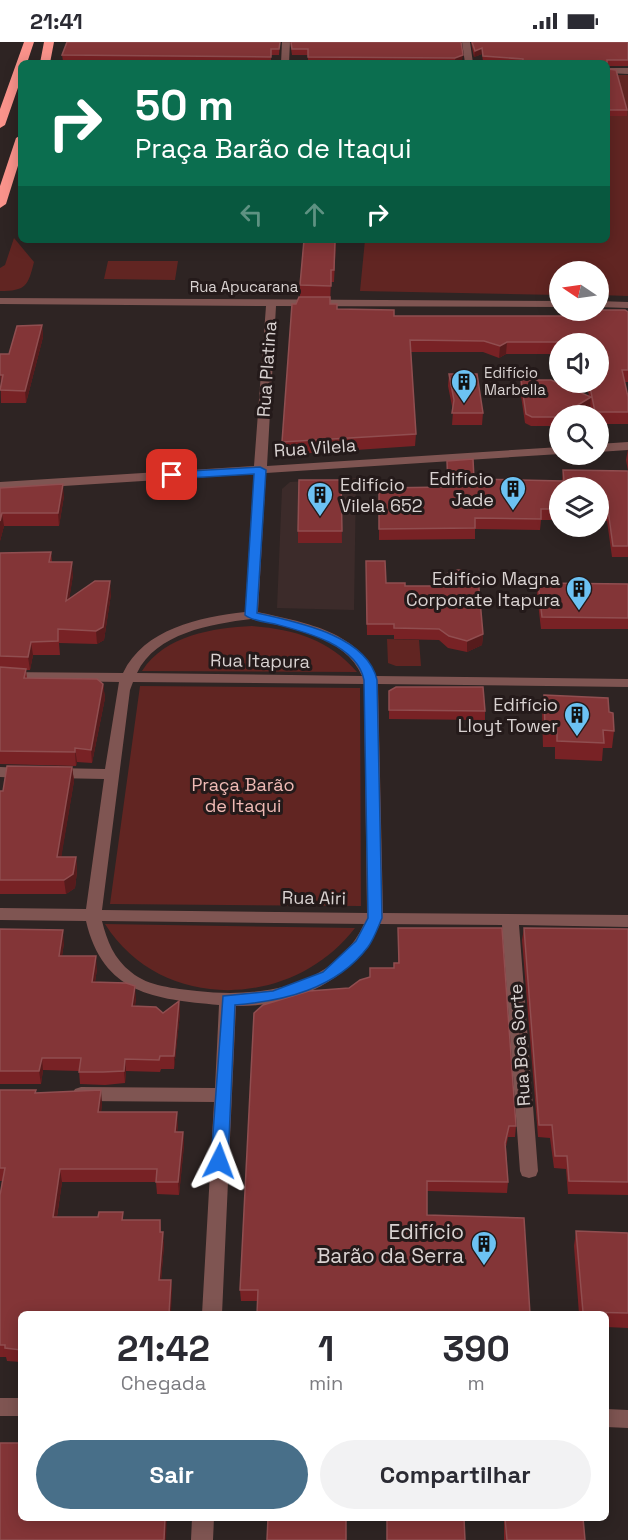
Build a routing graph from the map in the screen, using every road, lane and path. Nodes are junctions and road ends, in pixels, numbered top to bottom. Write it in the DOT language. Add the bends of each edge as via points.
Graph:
graph roads {
  1 [pos="29,42"];
  2 [pos="49,42"];
  3 [pos="286,42"];
  4 [pos="466,42"];
  5 [pos="22,60"];
  6 [pos="46,60"];
  7 [pos="285,60"];
  8 [pos="469,60"];
  9 [pos="610,71"];
  10 [pos="628,71"];
  11 [pos="18,73"];
  12 [pos="0,125"];
  13 [pos="18,147"];
  14 [pos="0,204"];
  15 [pos="0,301"];
  16 [pos="271,303"];
  17 [pos="549,304"];
  18 [pos="609,304"];
  19 [pos="628,304"];
  20 [pos="628,446"];
  21 [pos="609,447"];
  22 [pos="549,452"];
  23 [pos="260,470"];
  24 [pos="0,486"];
  25 [pos="251,615"];
  26 [pos="0,676"];
  27 [pos="128,678"];
  28 [pos="371,680"];
  29 [pos="628,683"];
  30 [pos="0,772"];
  31 [pos="111,774"];
  32 [pos="0,914"];
  33 [pos="93,915"];
  34 [pos="375,918"];
  35 [pos="510,919"];
  36 [pos="628,921"];
  37 [pos="228,1000"];
  38 [pos="59,1094"];
  39 [pos="223,1095"];
  40 [pos="529,1170"];
  41 [pos="212,1311"];
  42 [pos="0,1407"];
  43 [pos="18,1407"];
  44 [pos="609,1418"];
  45 [pos="628,1419"];
  46 [pos="203,1521"];
  47 [pos="202,1540"];
  1 -- 5 [label="highway"];
  2 -- 6 [label="highway"];
  3 -- 7 [label="street"];
  4 -- 8 [label="street"];
  9 -- 10 [label="street"];
  11 -- 12 [label="highway"];
  13 -- 14 [label="highway"];
  15 -- 16 [label="street, Rua Apucarana"];
  16 -- 17 [label="street, Rua Apucarana"];
  16 -- 23 [label="street, Rua Platina"];
  18 -- 19 [label="street"];
  20 -- 21 [label="street"];
  22 -- 23 [label="street, Rua Vilela"];
  23 -- 24 [label="street, Rua Vilela"];
  23 -- 25 [label="street, Rua Platina"];
  25 -- 27 [label="street" via="202,624 169,636 146,650"];
  25 -- 28 [label="street" via="303,628 352,650 368,667"];
  26 -- 27 [label="street, Rua Itapura"];
  27 -- 28 [label="street, Rua Itapura"];
  27 -- 31 [label="street"];
  28 -- 29 [label="street, Rua Itapura"];
  28 -- 34 [label="street"];
  30 -- 31 [label="street"];
  31 -- 33 [label="street"];
  32 -- 33 [label="street, Rua Airi"];
  33 -- 34 [label="street, Rua Airi"];
  33 -- 37 [label="street" via="98,940 120,973 144,987"];
  34 -- 35 [label="street, Rua Airi"];
  34 -- 37 [label="street" via="362,944 328,976 274,997"];
  35 -- 36 [label="street, Rua Airi"];
  35 -- 40 [label="street, Rua Boa Sorte"];
  37 -- 39 [label="street"];
  38 -- 39 [label="street"];
  39 -- 41 [label="street"];
  42 -- 43 [label="street"];
  44 -- 45 [label="street"];
  46 -- 47 [label="street"];
}
